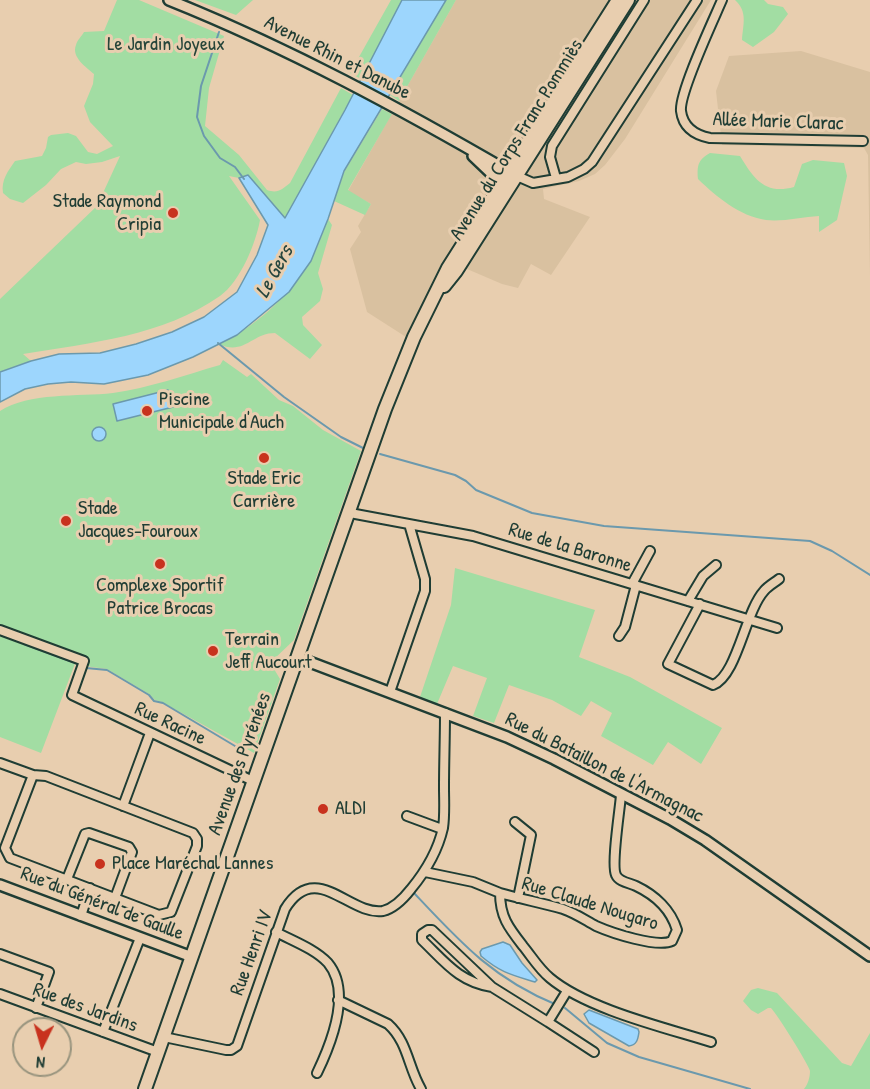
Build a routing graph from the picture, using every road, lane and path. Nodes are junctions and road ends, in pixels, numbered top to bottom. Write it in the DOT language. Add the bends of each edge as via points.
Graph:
graph roads {
  1 [pos="169,0"];
  2 [pos="618,0"];
  3 [pos="628,0"];
  4 [pos="644,0"];
  5 [pos="697,0"];
  6 [pos="722,0"];
  7 [pos="453,140"];
  8 [pos="864,141"];
  9 [pos="513,174"];
  10 [pos="555,178"];
  11 [pos="498,189"];
  12 [pos="434,298"];
  13 [pos="371,452"];
  14 [pos="350,513"];
  15 [pos="409,524"];
  16 [pos="650,551"];
  17 [pos="716,565"];
  18 [pos="779,579"];
  19 [pos="634,584"];
  20 [pos="688,601"];
  21 [pos="700,604"];
  22 [pos="748,619"];
  23 [pos="777,628"];
  24 [pos="0,630"];
  25 [pos="619,636"];
  26 [pos="298,658"];
  27 [pos="390,692"];
  28 [pos="445,713"];
  29 [pos="150,733"];
  30 [pos="0,763"];
  31 [pos="33,775"];
  32 [pos="255,782"];
  33 [pos="621,795"];
  34 [pos="123,806"];
  35 [pos="407,816"];
  36 [pos="515,822"];
  37 [pos="442,829"];
  38 [pos="425,872"];
  39 [pos="67,879"];
  40 [pos="0,885"];
  41 [pos="90,888"];
  42 [pos="500,893"];
  43 [pos="115,898"];
  44 [pos="518,898"];
  45 [pos="81,916"];
  46 [pos="276,932"];
  47 [pos="140,938"];
  48 [pos="0,954"];
  49 [pos="870,956"];
  50 [pos="192,957"];
  51 [pos="492,987"];
  52 [pos="567,991"];
  53 [pos="0,994"];
  54 [pos="338,1000"];
  55 [pos="36,1008"];
  56 [pos="548,1022"];
  57 [pos="103,1032"];
  58 [pos="164,1037"];
  59 [pos="711,1042"];
  60 [pos="158,1052"];
  61 [pos="594,1052"];
  62 [pos="317,1073"];
  63 [pos="418,1087"];
  64 [pos="145,1089"];
  1 -- 7 [label="street, Avenue Rhin et Danube" via="257,36"];
  2 -- 9 [label="main road, Avenue du Corps Franc Pommiès"];
  3 -- 9 [label="main road, Avenue du Corps Franc Pommiès"];
  4 -- 10 [label="street" via="552,146 550,158"];
  5 -- 10 [label="street" via="592,162 577,173"];
  6 -- 8 [label="street, Allée Marie Clarac" via="681,105 684,121 693,132 710,138"];
  7 -- 9 [label="street, Avenue Rhin et Danube"];
  7 -- 11 [label="street, Avenue Rhin et Danube" via="487,168"];
  9 -- 10 [label="street" via="532,183"];
  9 -- 11 [label="main road, Avenue du Corps Franc Pommiès"];
  9 -- 12 [label="main road, Avenue du Corps Franc Pommiès" via="456,272"];
  11 -- 12 [label="main road, Avenue du Corps Franc Pommiès" via="448,268"];
  12 -- 13 [label="main road, Avenue du Corps Franc Pommiès" via="399,371"];
  13 -- 14 [label="main road, Avenue des Pyrénées"];
  14 -- 15 [label="street, Rue de la Baronne"];
  14 -- 26 [label="main road, Avenue des Pyrénées"];
  15 -- 19 [label="street, Rue de la Baronne" via="473,536"];
  15 -- 27 [label="street" via="425,591"];
  16 -- 19 [label="street"];
  17 -- 20 [label="street" via="703,576"];
  18 -- 22 [label="street" via="763,592"];
  19 -- 20 [label="street, Rue de la Baronne"];
  19 -- 25 [label="street" via="625,627"];
  20 -- 21 [label="street, Rue de la Baronne"];
  21 -- 22 [label="street, Rue de la Baronne"];
  21 -- 22 [label="street" via="668,664 713,685 719,683 736,656"];
  22 -- 23 [label="street, Rue de la Baronne"];
  24 -- 29 [label="street, Rue Racine" via="84,661 72,695"];
  26 -- 27 [label="street, Rue du Bataillon de l'Armagnac"];
  26 -- 32 [label="main road, Avenue des Pyrénées"];
  27 -- 28 [label="street, Rue du Bataillon de l'Armagnac"];
  28 -- 33 [label="street, Rue du Bataillon de l'Armagnac" via="554,759"];
  28 -- 37 [label="street, Rue Henri IV"];
  29 -- 32 [label="street, Rue Racine"];
  29 -- 34 [label="street"];
  30 -- 31 [label="street"];
  31 -- 34 [label="street" via="46,776"];
  31 -- 39 [label="street" via="6,852 10,858"];
  32 -- 50 [label="main road, Avenue des Pyrénées"];
  33 -- 44 [label="street, Rue Claude Nougaro" via="616,876 661,902 675,922 677,930 672,941 660,943 621,935 564,909"];
  33 -- 49 [label="street, Rue du Bataillon de l'Armagnac" via="705,840"];
  34 -- 43 [label="street" via="193,833 197,842 171,912 159,915"];
  35 -- 37 [label="street"];
  36 -- 44 [label="street" via="531,835"];
  37 -- 38 [label="street, Rue Henri IV"];
  38 -- 42 [label="street, Rue Claude Nougaro" via="473,882"];
  38 -- 46 [label="street, Rue Henri IV" via="400,901 382,911 326,890 312,888 300,892 291,899"];
  39 -- 41 [label="street"];
  39 -- 43 [label="street" via="85,834 129,847 132,852"];
  40 -- 45 [label="street, Rue du Général de Gaulle"];
  41 -- 43 [label="street"];
  41 -- 45 [label="street"];
  42 -- 44 [label="street, Rue Claude Nougaro"];
  42 -- 52 [label="street" via="500,910 509,928 542,970"];
  45 -- 47 [label="street, Rue du Général de Gaulle"];
  46 -- 54 [label="street" via="328,964 338,985"];
  46 -- 58 [label="street, Rue Henri IV" via="237,1046 226,1050"];
  47 -- 50 [label="street, Rue du Général de Gaulle"];
  47 -- 57 [label="street"];
  48 -- 55 [label="street" via="49,972"];
  50 -- 58 [label="main road, Avenue des Pyrénées"];
  51 -- 51 [label="street" via="432,930 422,934 422,940 459,976"];
  51 -- 56 [label="street"];
  52 -- 56 [label="street"];
  52 -- 59 [label="street"];
  53 -- 55 [label="street, Rue des Jardins"];
  54 -- 62 [label="street" via="332,1041"];
  54 -- 63 [label="street" via="394,1029 404,1045"];
  55 -- 57 [label="street, Rue des Jardins"];
  56 -- 61 [label="street"];
  57 -- 60 [label="street, Rue des Jardins"];
  58 -- 60 [label="main road, Avenue des Pyrénées"];
  60 -- 64 [label="main road, Avenue des Pyrénées"];
}
